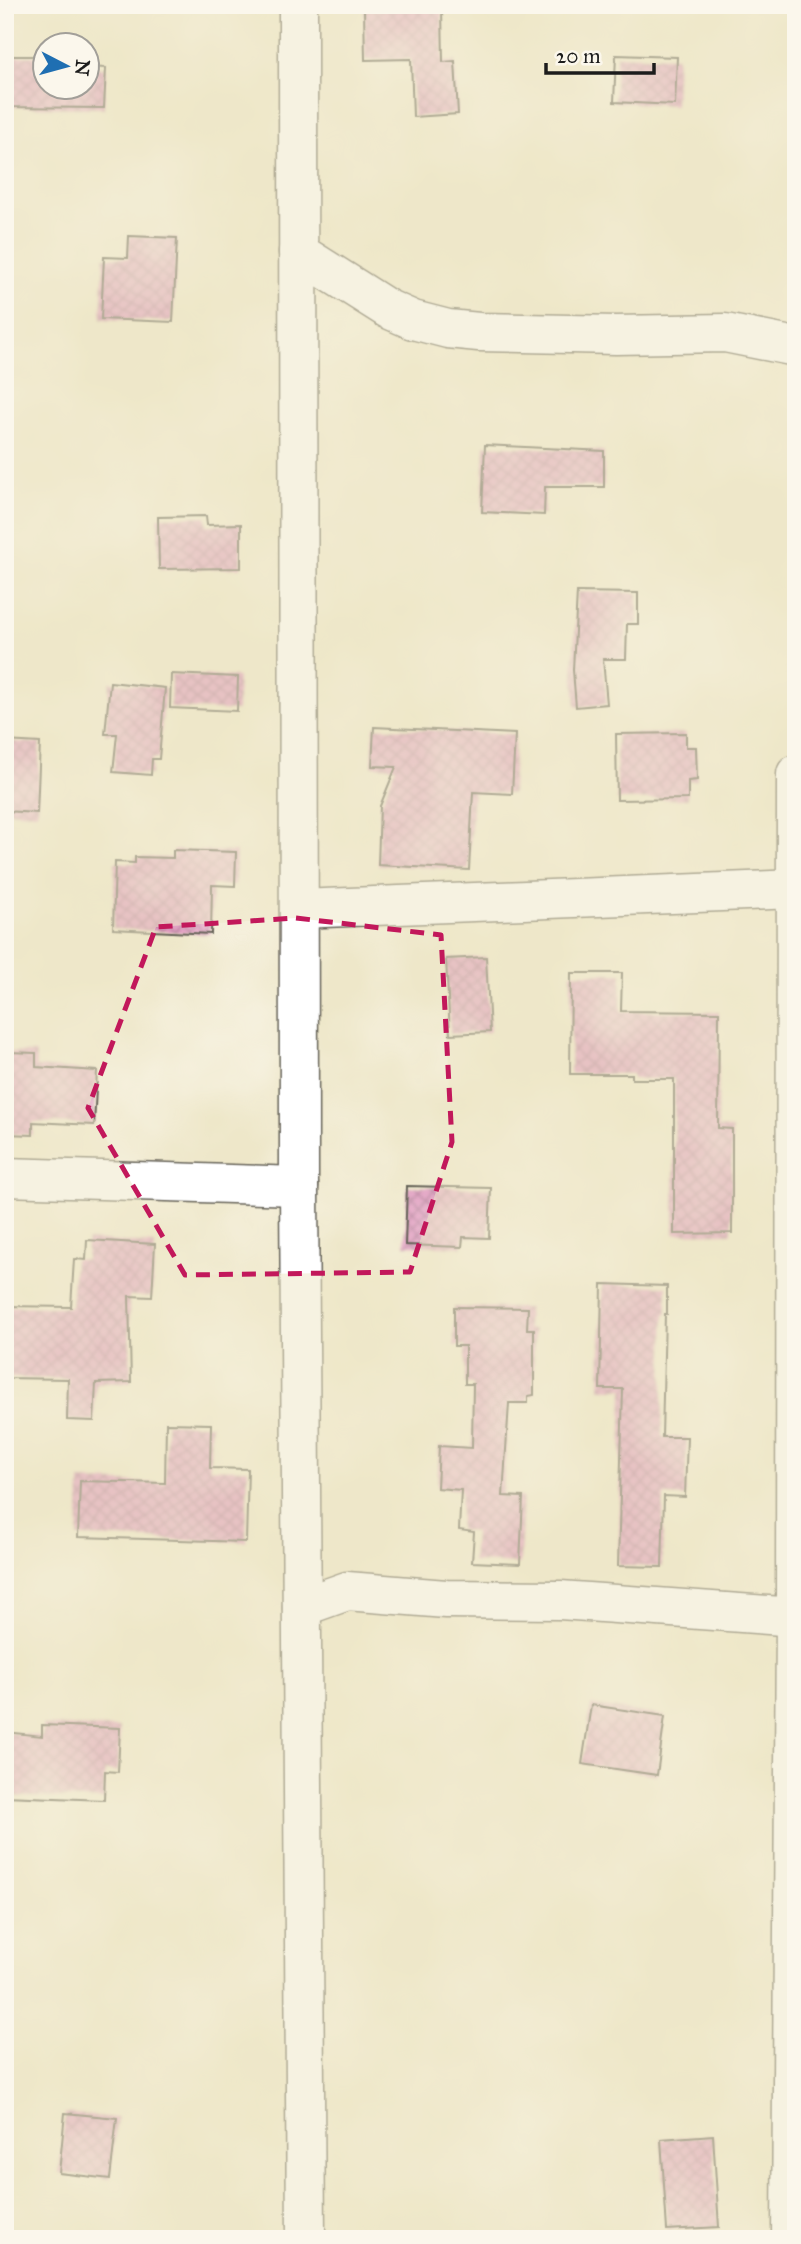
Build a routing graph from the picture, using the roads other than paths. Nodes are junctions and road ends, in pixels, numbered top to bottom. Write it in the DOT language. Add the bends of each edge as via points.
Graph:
graph roads {
  1 [pos="298,5"];
  2 [pos="298,252"];
  3 [pos="796,347"];
  4 [pos="796,774"];
  5 [pos="795,888"];
  6 [pos="299,909"];
  7 [pos="796,927"];
  8 [pos="5,1177"];
  9 [pos="299,1186"];
  10 [pos="302,1607"];
  11 [pos="796,1617"];
  12 [pos="306,2239"];
  13 [pos="791,2239"];
  1 -- 2 [label="street"];
  2 -- 3 [label="street" via="388,309 448,329 616,335 725,333"];
  2 -- 6 [label="street"];
  4 -- 5 [label="street"];
  5 -- 6 [label="street"];
  5 -- 7 [label="street"];
  6 -- 9 [label="street"];
  7 -- 11 [label="street"];
  8 -- 9 [label="street"];
  9 -- 10 [label="street"];
  10 -- 11 [label="street" via="348,1591"];
  10 -- 12 [label="street"];
  11 -- 13 [label="street"];
}
